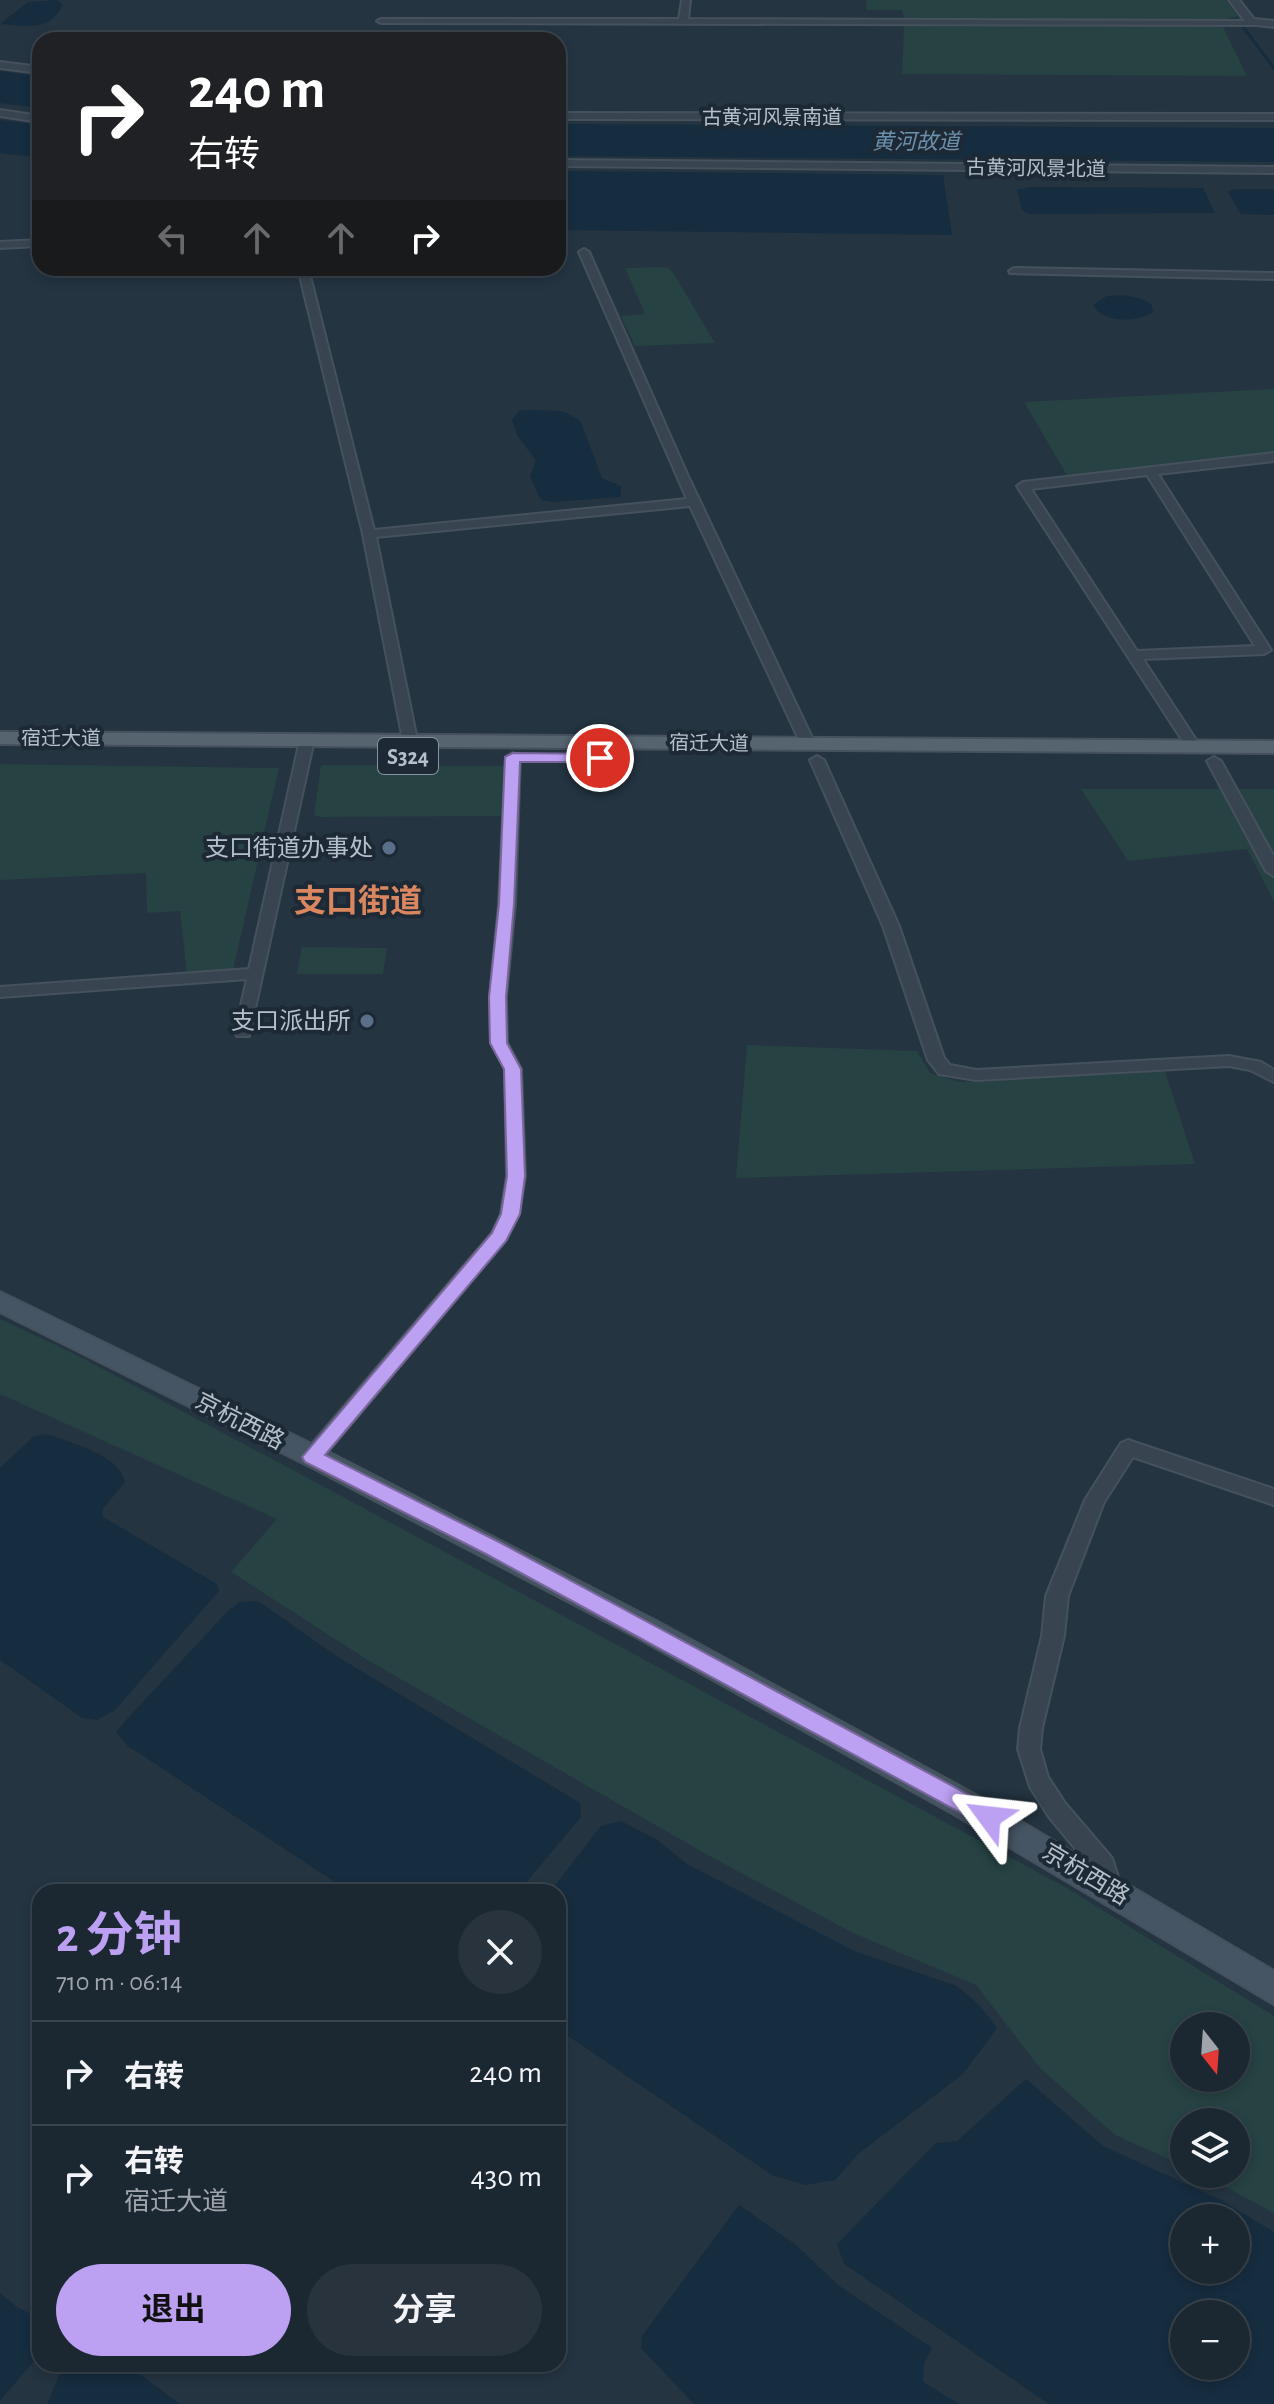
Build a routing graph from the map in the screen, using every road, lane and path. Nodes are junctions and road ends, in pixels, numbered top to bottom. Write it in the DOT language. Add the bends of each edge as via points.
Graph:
graph roads {
  1 [pos="686,0"];
  2 [pos="1234,0"];
  3 [pos="381,21"];
  4 [pos="683,22"];
  5 [pos="1255,23"];
  6 [pos="1274,24"];
  7 [pos="0,65"];
  8 [pos="32,69"];
  9 [pos="0,113"];
  10 [pos="566,116"];
  11 [pos="1274,117"];
  12 [pos="32,118"];
  13 [pos="566,163"];
  14 [pos="1274,170"];
  15 [pos="32,243"];
  16 [pos="0,245"];
  17 [pos="584,252"];
  18 [pos="1014,271"];
  19 [pos="305,276"];
  20 [pos="1274,276"];
  21 [pos="1274,457"];
  22 [pos="1151,472"];
  23 [pos="694,502"];
  24 [pos="369,534"];
  25 [pos="1269,650"];
  26 [pos="1133,655"];
  27 [pos="0,738"];
  28 [pos="410,740"];
  29 [pos="1193,746"];
  30 [pos="1274,747"];
  31 [pos="306,748"];
  32 [pos="812,752"];
  33 [pos="0,753"];
  34 [pos="513,757"];
  35 [pos="1214,761"];
  36 [pos="1274,761"];
  37 [pos="1274,871"];
  38 [pos="256,973"];
  39 [pos="0,992"];
  40 [pos="243,1032"];
  41 [pos="1274,1077"];
  42 [pos="0,1301"];
  43 [pos="312,1457"];
  44 [pos="1274,1497"];
  45 [pos="1109,1886"];
  46 [pos="1274,1989"];
  1 -- 4 [label="street"];
  2 -- 5 [label="street"];
  3 -- 4 [label="street"];
  4 -- 5 [label="street"];
  5 -- 6 [label="street"];
  7 -- 8 [label="street"];
  9 -- 12 [label="street"];
  10 -- 11 [label="street, 古黄河风景南道"];
  13 -- 14 [label="street, 古黄河风景北道"];
  15 -- 16 [label="street"];
  17 -- 23 [label="street"];
  18 -- 20 [label="street"];
  19 -- 24 [label="street"];
  21 -- 22 [label="street"];
  22 -- 25 [label="street"];
  22 -- 26 [label="street" via="1023,486"];
  23 -- 24 [label="street"];
  23 -- 32 [label="street"];
  24 -- 28 [label="street"];
  25 -- 26 [label="street"];
  26 -- 29 [label="street"];
  27 -- 31 [label="main road, 宿迁大道 / S324"];
  28 -- 31 [label="main road, 宿迁大道 / S324"];
  28 -- 32 [label="main road, 宿迁大道 / S324"];
  29 -- 30 [label="main road, 宿迁大道 / S324"];
  29 -- 32 [label="main road, 宿迁大道 / S324"];
  31 -- 33 [label="main road, 宿迁大道 / S324"];
  31 -- 34 [label="main road, 宿迁大道 / S324"];
  31 -- 38 [label="street"];
  32 -- 34 [label="main road, 宿迁大道 / S324"];
  32 -- 35 [label="main road, 宿迁大道 / S324"];
  32 -- 41 [label="street" via="891,926 936,1060 945,1070 976,1075 1229,1061"];
  34 -- 43 [label="street" via="498,997 499,1043 513,1069 516,1176 510,1214 500,1236"];
  35 -- 36 [label="main road, 宿迁大道 / S324"];
  35 -- 37 [label="street"];
  38 -- 39 [label="street"];
  38 -- 40 [label="street"];
  42 -- 43 [label="main road, 京杭西路"];
  43 -- 45 [label="main road, 京杭西路" via="507,1556"];
  44 -- 45 [label="street" via="1128,1448 1095,1500 1057,1596 1029,1749 1038,1780 1104,1865"];
  45 -- 46 [label="main road, 京杭西路"];
}
